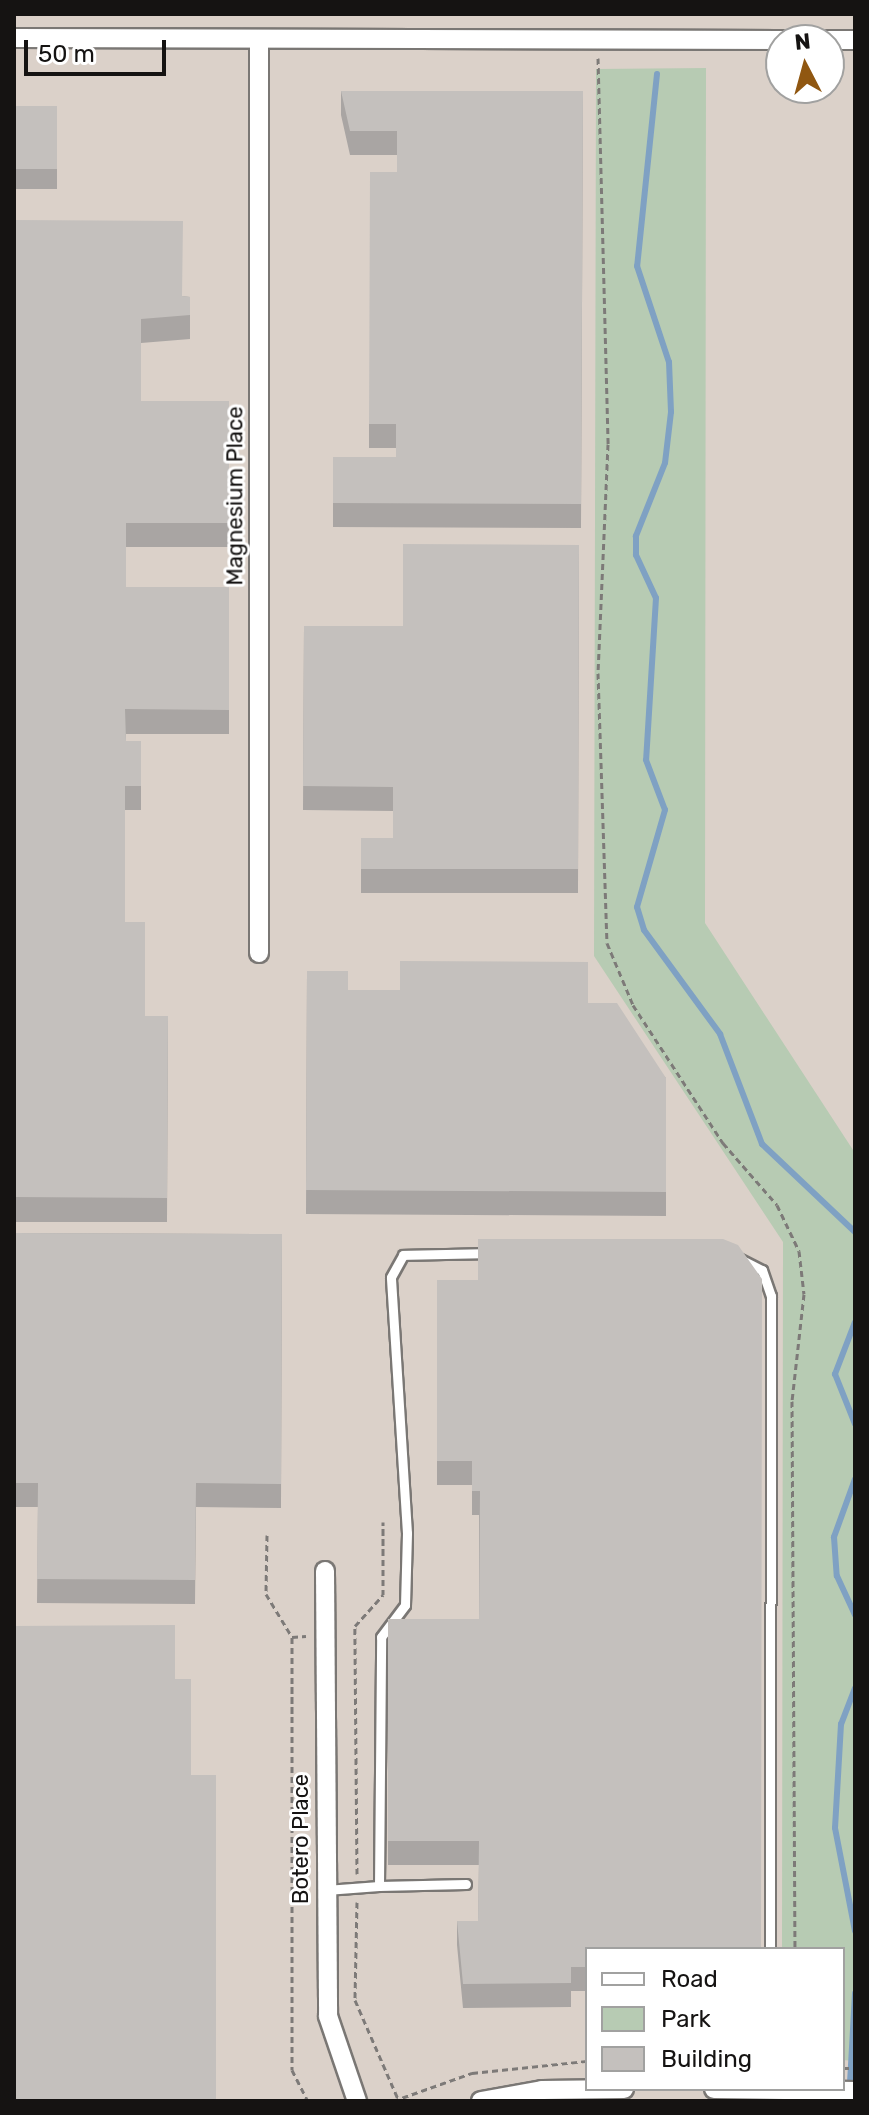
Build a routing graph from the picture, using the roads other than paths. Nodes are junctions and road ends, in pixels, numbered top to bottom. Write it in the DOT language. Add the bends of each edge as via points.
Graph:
graph roads {
  1 [pos="14,38"];
  2 [pos="259,39"];
  3 [pos="765,40"];
  4 [pos="259,953"];
  5 [pos="500,1253"];
  6 [pos="722,1255"];
  7 [pos="325,1571"];
  8 [pos="466,1884"];
  9 [pos="379,1886"];
  10 [pos="325,1890"];
  11 [pos="770,1947"];
  12 [pos="586,2091"];
  13 [pos="822,2091"];
  14 [pos="855,2091"];
  15 [pos="357,2101"];
  16 [pos="481,2101"];
  1 -- 2 [label="street"];
  2 -- 3 [label="street"];
  2 -- 4 [label="street, Magnesium Place"];
  5 -- 9 [label="lane" via="403,1255 391,1277 407,1533 405,1605 381,1637"];
  6 -- 11 [label="lane" via="762,1270 771,1296"];
  7 -- 10 [label="street, Botero Place"];
  8 -- 9 [label="lane"];
  9 -- 10 [label="lane"];
  10 -- 15 [label="street, Botero Place" via="328,2016"];
  12 -- 16 [label="street"];
  13 -- 14 [label="street"];
}
